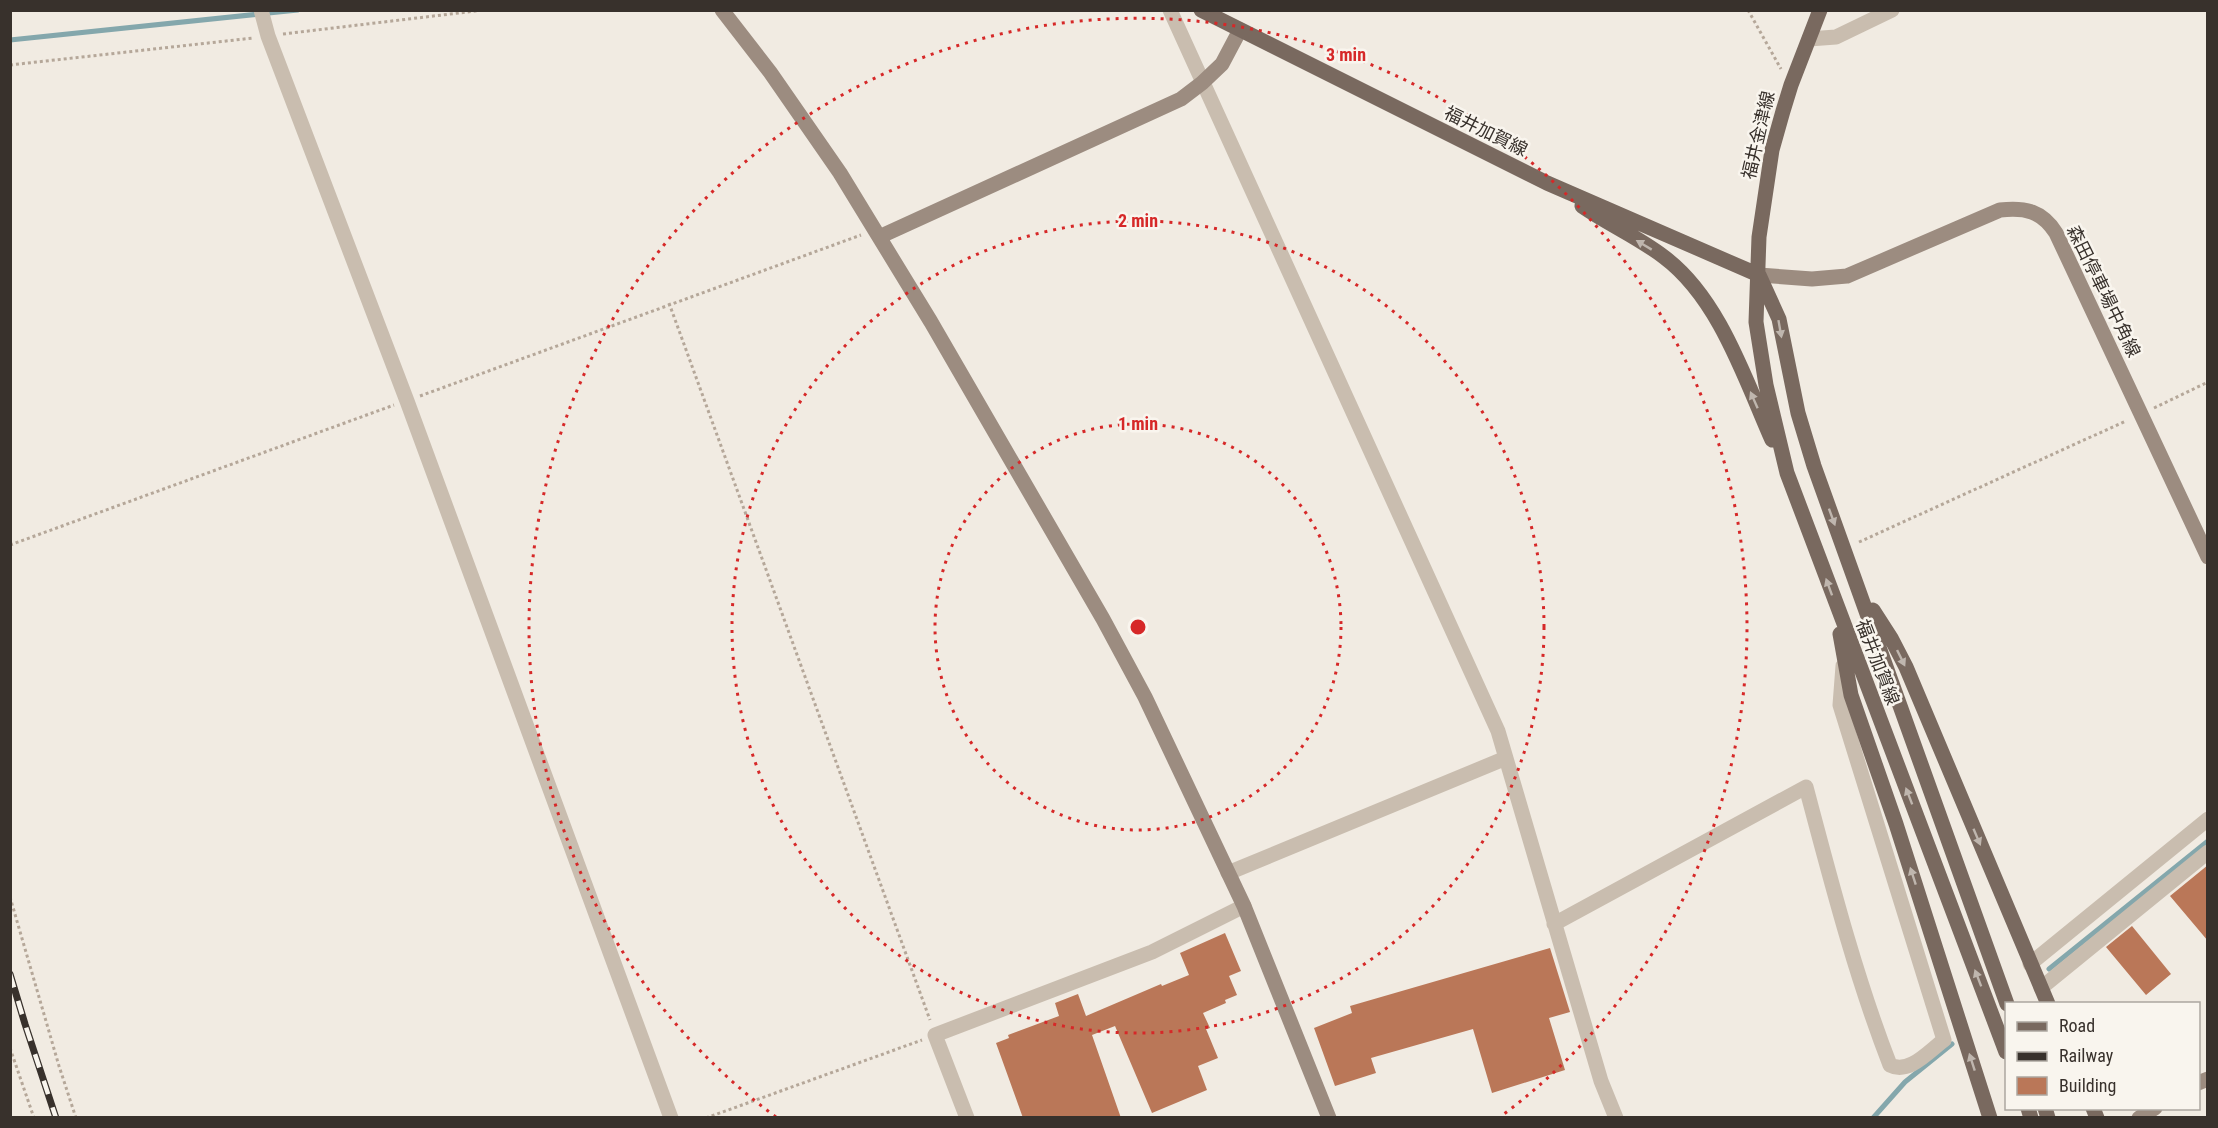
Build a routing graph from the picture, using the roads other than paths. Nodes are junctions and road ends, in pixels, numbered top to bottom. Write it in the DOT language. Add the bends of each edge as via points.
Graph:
graph roads {
  1 [pos="261,10"];
  2 [pos="723,10"];
  3 [pos="1170,10"];
  4 [pos="1201,10"];
  5 [pos="1820,10"];
  6 [pos="1892,10"];
  7 [pos="1240,30"];
  8 [pos="1809,39"];
  9 [pos="1202,83"];
  10 [pos="1547,183"];
  11 [pos="877,233"];
  12 [pos="1759,275"];
  13 [pos="1787,473"];
  14 [pos="2208,557"];
  15 [pos="1860,590"];
  16 [pos="1838,610"];
  17 [pos="1843,656"];
  18 [pos="1506,758"];
  19 [pos="2208,819"];
  20 [pos="2208,852"];
  21 [pos="1228,873"];
  22 [pos="1244,906"];
  23 [pos="1554,924"];
  24 [pos="2030,964"];
  25 [pos="2041,988"];
  26 [pos="2006,1002"];
  27 [pos="2047,1002"];
  28 [pos="2005,1047"];
  29 [pos="671,1118"];
  30 [pos="967,1118"];
  31 [pos="1329,1118"];
  32 [pos="1616,1118"];
  33 [pos="1990,1118"];
  1 -- 29 [label="street"];
  2 -- 11 [label="street" via="840,173"];
  3 -- 9 [label="street"];
  4 -- 7 [label="main road, 福井加賀線"];
  5 -- 8 [label="main road, 福井金津線"];
  6 -- 8 [label="street" via="1836,37"];
  7 -- 9 [label="street" via="1222,64"];
  7 -- 10 [label="main road, 福井加賀線"];
  8 -- 12 [label="main road, 福井金津線" via="1772,150 1764,196"];
  9 -- 11 [label="street" via="1181,99"];
  9 -- 18 [label="street" via="1498,731"];
  10 -- 12 [label="main road, 福井加賀線"];
  13 -- 10 [label="main road, one-way" via="1718,319 1694,284 1664,257"];
  11 -- 21 [label="street" via="1103,619 1145,697"];
  12 -- 13 [label="main road, 福井加賀線" via="1756,322"];
  12 -- 14 [label="street, 森田停車場中角線" via="1812,279 1847,276 2000,210 2029,210 2042,216 2056,233"];
  12 -- 15 [label="main road, 福井加賀線, one-way" via="1779,319 1798,413"];
  16 -- 13 [label="main road, 福井加賀線, one-way"];
  15 -- 24 [label="main road, one-way" via="1906,667"];
  15 -- 26 [label="main road, 福井加賀線"];
  16 -- 17 [label="main road"];
  28 -- 16 [label="main road, 福井加賀線, one-way"];
  17 -- 23 [label="street" via="1840,705 1944,1040 1906,1069 1890,1065 1871,1017 1806,788"];
  33 -- 17 [label="main road, one-way" via="1851,695"];
  18 -- 21 [label="street"];
  18 -- 23 [label="street"];
  19 -- 24 [label="street"];
  20 -- 25 [label="street"];
  21 -- 22 [label="street"];
  22 -- 30 [label="street" via="1152,952 935,1035"];
  22 -- 31 [label="street"];
  23 -- 32 [label="street" via="1601,1081"];
  24 -- 25 [label="main road"];
  25 -- 27 [label="main road"];
}
